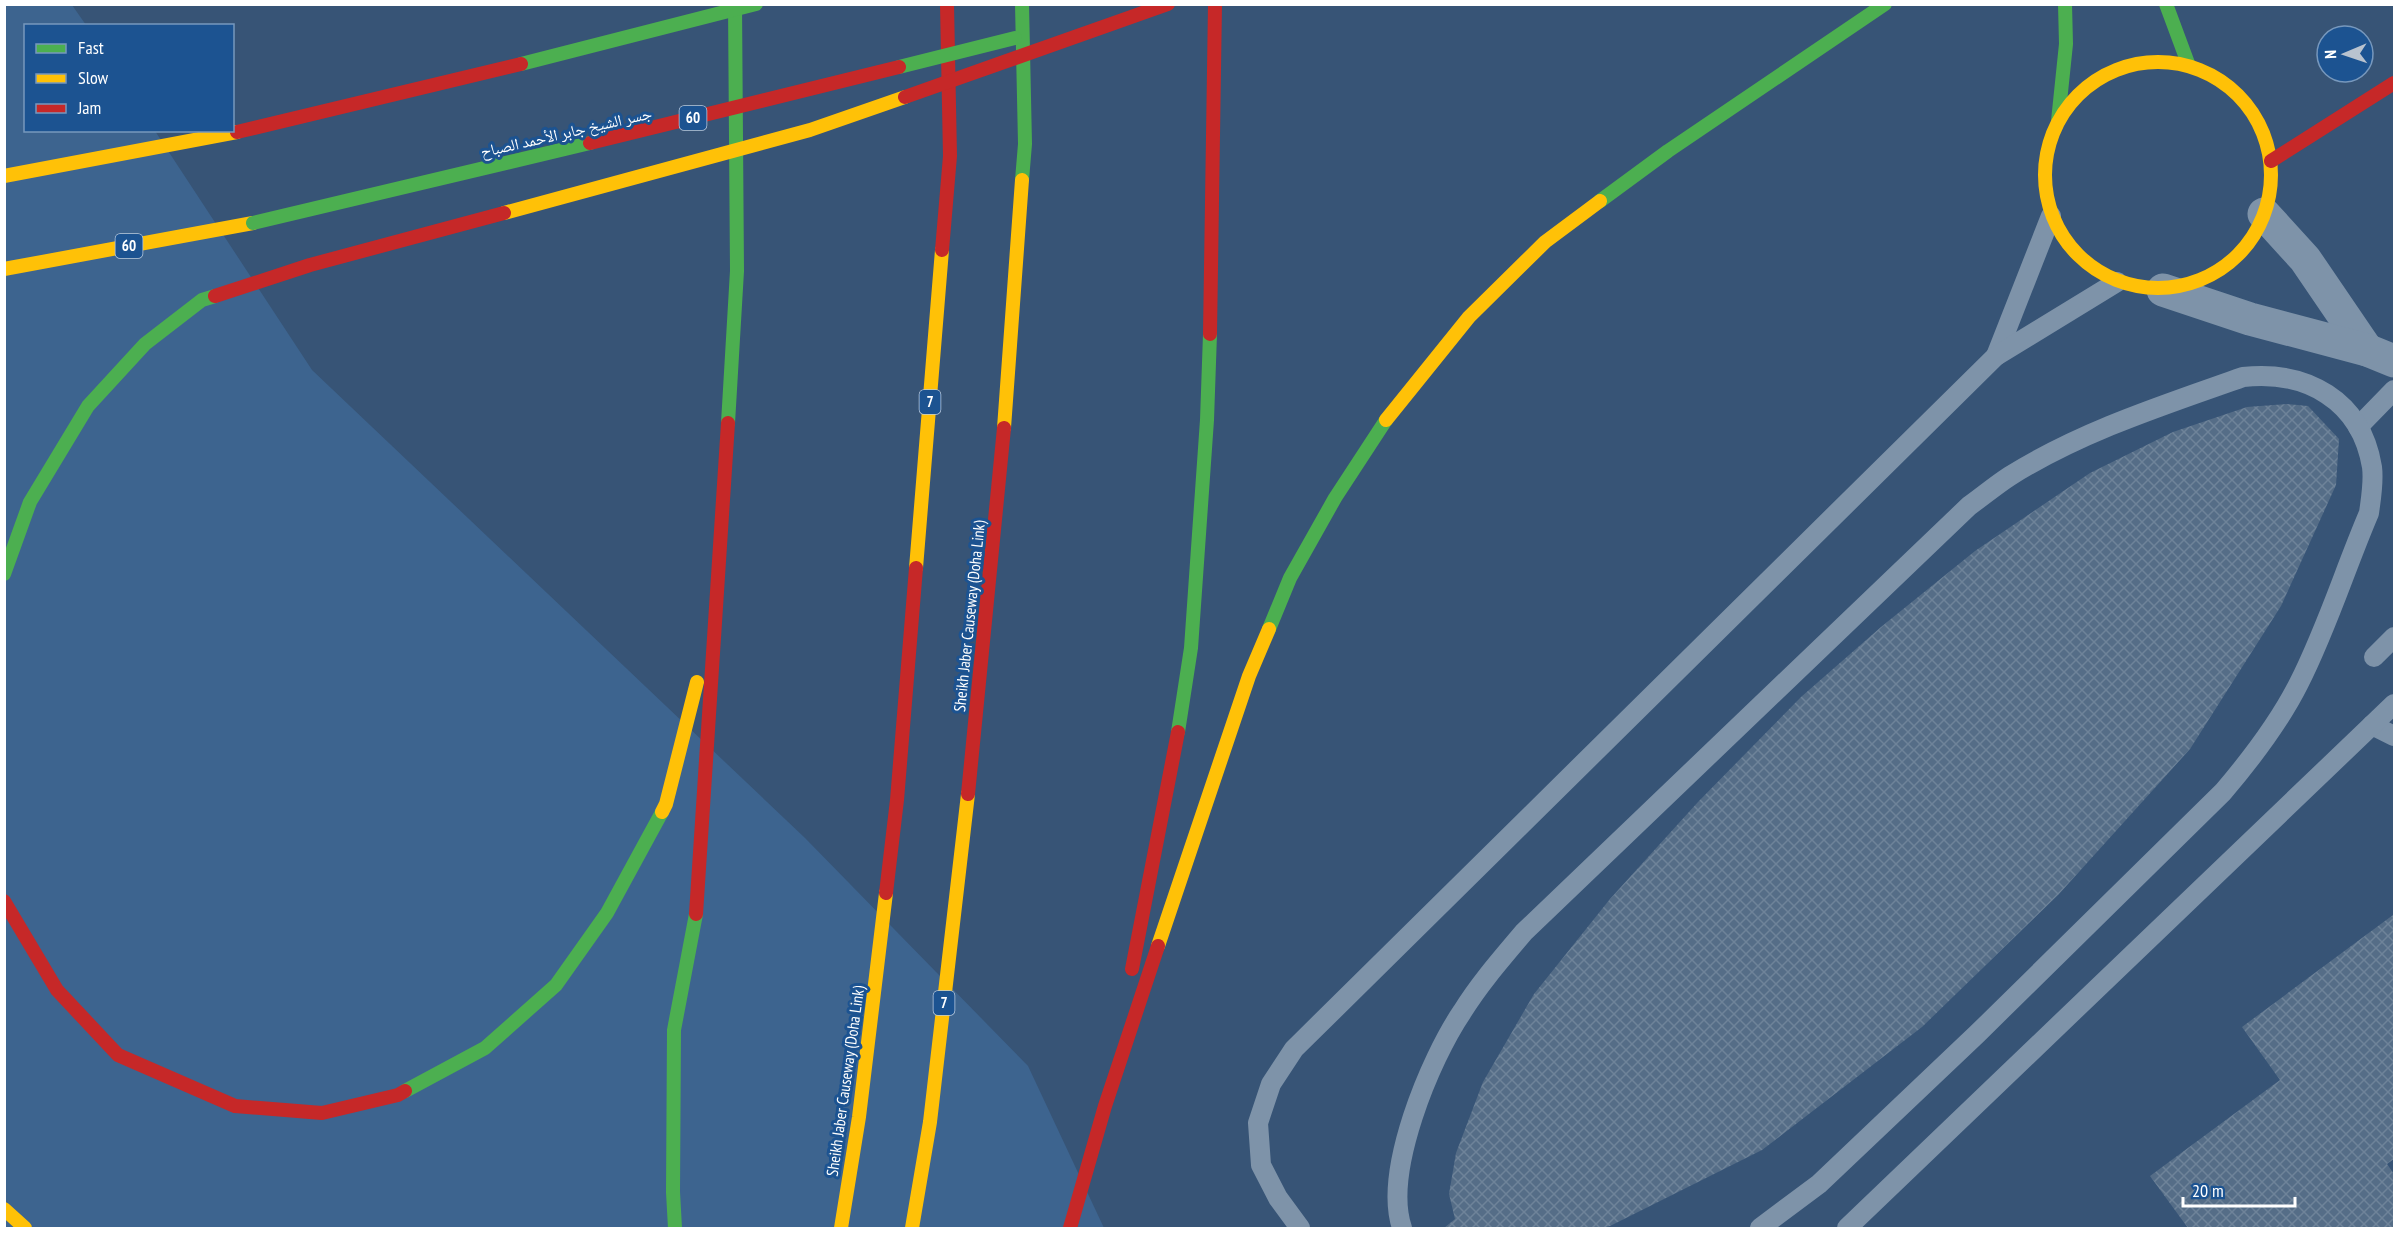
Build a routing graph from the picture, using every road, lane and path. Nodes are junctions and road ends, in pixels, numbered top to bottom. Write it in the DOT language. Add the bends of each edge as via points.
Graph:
graph roads {
  1 [pos="735,4"];
  2 [pos="756,4"];
  3 [pos="947,4"];
  4 [pos="1022,4"];
  5 [pos="1130,4"];
  6 [pos="1168,4"];
  7 [pos="1215,4"];
  8 [pos="1885,4"];
  9 [pos="2065,4"];
  10 [pos="2166,4"];
  11 [pos="1096,14"];
  12 [pos="1040,30"];
  13 [pos="2189,66"];
  14 [pos="2394,83"];
  15 [pos="2058,121"];
  16 [pos="2271,161"];
  17 [pos="4,176"];
  18 [pos="2264,214"];
  19 [pos="2051,216"];
  20 [pos="4,269"];
  21 [pos="2117,282"];
  22 [pos="2163,290"];
  23 [pos="2381,355"];
  24 [pos="1996,356"];
  25 [pos="2394,390"];
  26 [pos="2358,427"];
  27 [pos="4,574"];
  28 [pos="718,600"];
  29 [pos="2394,637"];
  30 [pos="2374,657"];
  31 [pos="2394,704"];
  32 [pos="2372,725"];
  33 [pos="2394,736"];
  34 [pos="4,901"];
  35 [pos="1105,1106"];
  36 [pos="4,1209"];
  37 [pos="25,1228"];
  38 [pos="675,1228"];
  39 [pos="841,1228"];
  40 [pos="912,1228"];
  41 [pos="1070,1228"];
  42 [pos="1300,1228"];
  43 [pos="1402,1228"];
  44 [pos="1761,1228"];
  45 [pos="1847,1228"];
  1 -- 28 [label="main road" via="737,271"];
  2 -- 17 [label="main road, bridge" via="237,132"];
  3 -- 39 [label="main road, Sheikh Jaber Causeway (Doha Link) / 7" via="950,156 897,800 859,1117"];
  4 -- 40 [label="main road, Sheikh Jaber Causeway (Doha Link) / 7" via="1025,144 1002,450 970,778 930,1122"];
  5 -- 11 [label="main road"];
  6 -- 27 [label="main road, bridge" via="810,130 310,265 202,300 145,344 87,406 30,502"];
  7 -- 35 [label="main road" via="1208,420 1191,648"];
  8 -- 35 [label="main road" via="1668,151 1545,242 1469,317 1393,410 1335,498 1290,578 1219,762"];
  9 -- 15 [label="main road" via="2067,44"];
  10 -- 13 [label="main road"];
  12 -- 20 [label="main road, جسر الشيخ جابر الأحمد الصباح / 60, bridge" via="655,128 253,223"];
  13 -- 15 [label="main road" via="2145,62 2104,75 2085,87"];
  13 -- 16 [label="main road" via="2234,91 2252,112"];
  14 -- 16 [label="main road"];
  15 -- 19 [label="main road" via="2044,168"];
  16 -- 18 [label="main road"];
  18 -- 22 [label="main road" via="2253,238 2214,275"];
  18 -- 23 [label="street" via="2305,258"];
  19 -- 21 [label="main road" via="2078,256"];
  19 -- 24 [label="lane"];
  21 -- 22 [label="main road"];
  21 -- 24 [label="lane"];
  22 -- 23 [label="street"];
  24 -- 42 [label="lane" via="1294,1049 1270,1084 1258,1123 1261,1165"];
  25 -- 26 [label="lane"];
  26 -- 43 [label="lane" via="2327,394 2308,383 2287,377 2243,377 2051,452 1969,506 1524,932 1488,974 1460,1014 1421,1096 1399,1174 1397,1199"];
  26 -- 44 [label="lane" via="2372,468 2369,513 2299,683 2252,758 2223,792 1977,1034 1819,1184"];
  28 -- 34 [label="main road" via="666,804 607,913 556,985 485,1048 398,1095 322,1113 235,1106 118,1055 57,990"];
  28 -- 38 [label="main road" via="697,906 674,1030"];
  29 -- 30 [label="lane"];
  31 -- 32 [label="lane"];
  32 -- 33 [label="lane"];
  32 -- 45 [label="lane"];
  35 -- 41 [label="main road"];
  36 -- 37 [label="main road"];
}
